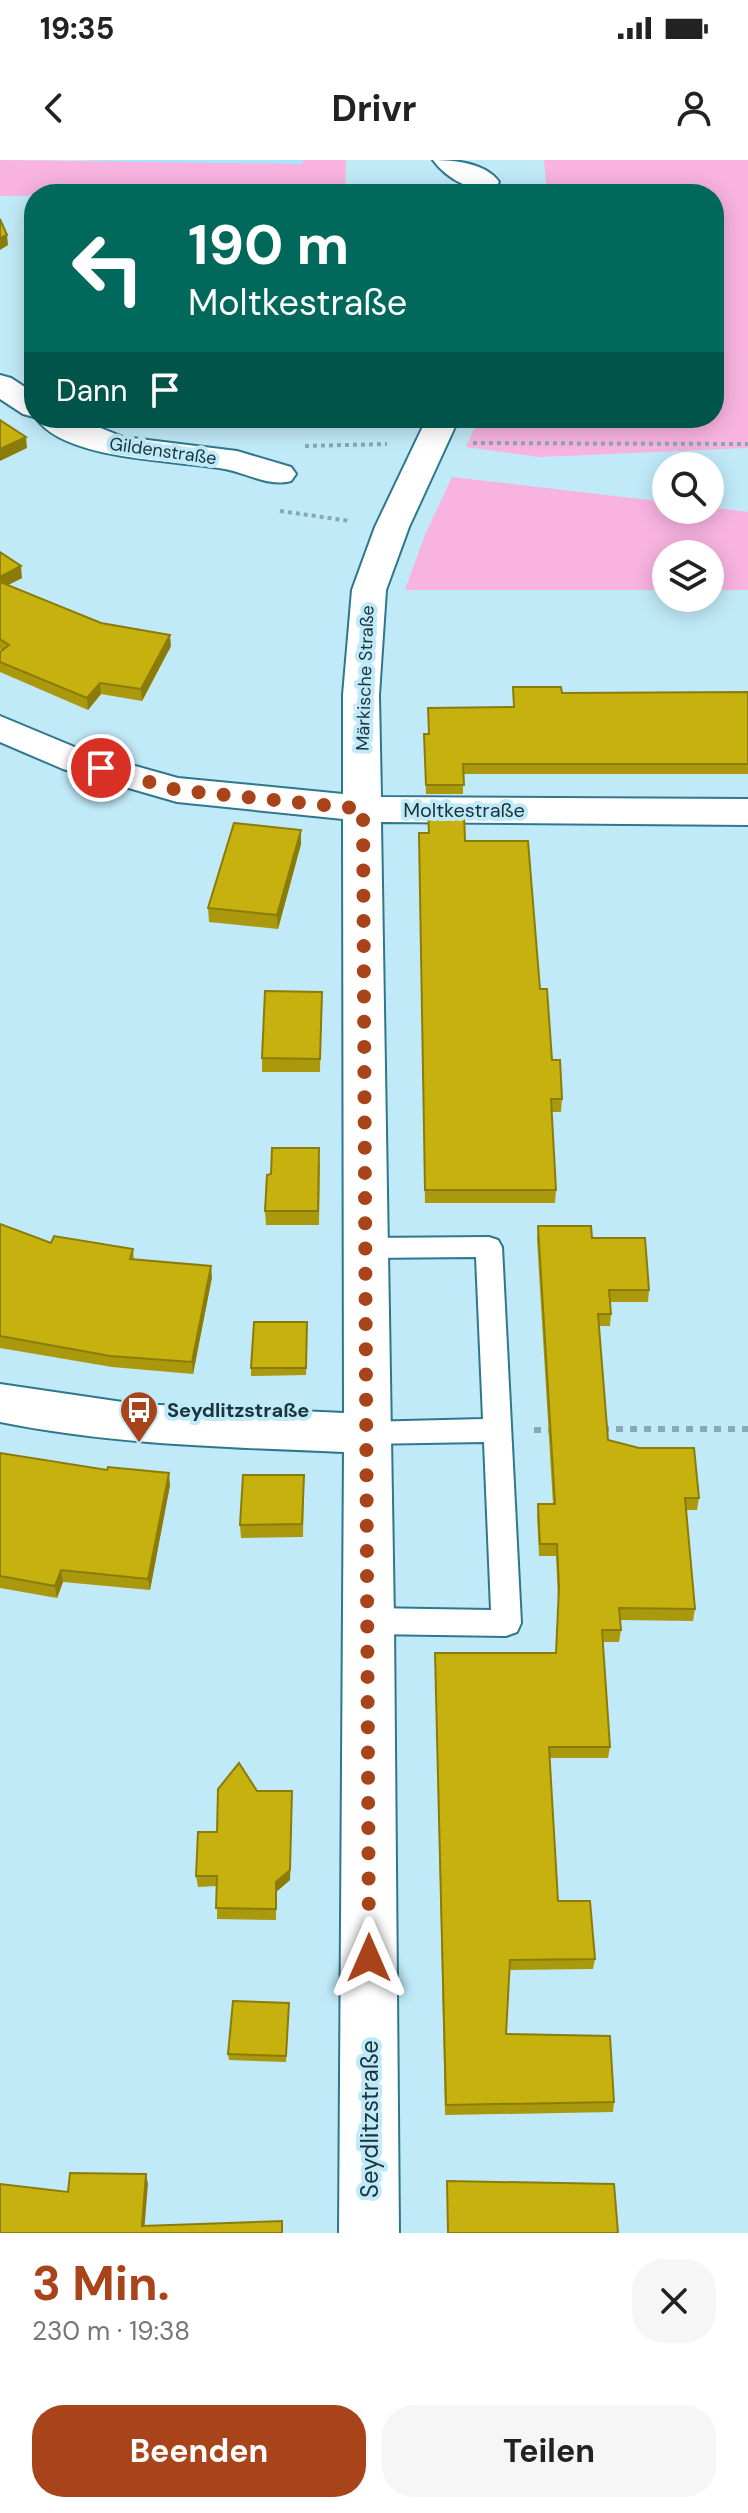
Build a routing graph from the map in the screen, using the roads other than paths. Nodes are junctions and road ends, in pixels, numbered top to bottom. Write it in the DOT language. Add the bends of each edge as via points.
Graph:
graph roads {
  1 [pos="447,160"];
  2 [pos="486,179"];
  3 [pos="0,385"];
  4 [pos="24,401"];
  5 [pos="71,428"];
  6 [pos="438,428"];
  7 [pos="279,474"];
  8 [pos="0,728"];
  9 [pos="363,809"];
  10 [pos="748,812"];
  11 [pos="365,1248"];
  12 [pos="0,1403"];
  13 [pos="497,1430"];
  14 [pos="365,1433"];
  15 [pos="369,1621"];
  16 [pos="369,2233"];
  1 -- 2 [label="street" via="461,172"];
  3 -- 4 [label="street"];
  5 -- 7 [label="street, Gildenstraße" via="98,442 237,461"];
  6 -- 9 [label="street, Märkische Straße" via="369,590 361,695"];
  8 -- 9 [label="street, Moltkestraße" via="76,761 177,790"];
  9 -- 10 [label="street, Moltkestraße"];
  9 -- 11 [label="street, Seydlitzstraße"];
  11 -- 13 [label="lane" via="489,1247"];
  11 -- 14 [label="street, Seydlitzstraße"];
  12 -- 14 [label="street" via="152,1425"];
  13 -- 14 [label="lane"];
  13 -- 15 [label="lane" via="506,1623"];
  14 -- 15 [label="street, Seydlitzstraße"];
  15 -- 16 [label="street, Seydlitzstraße"];
}
